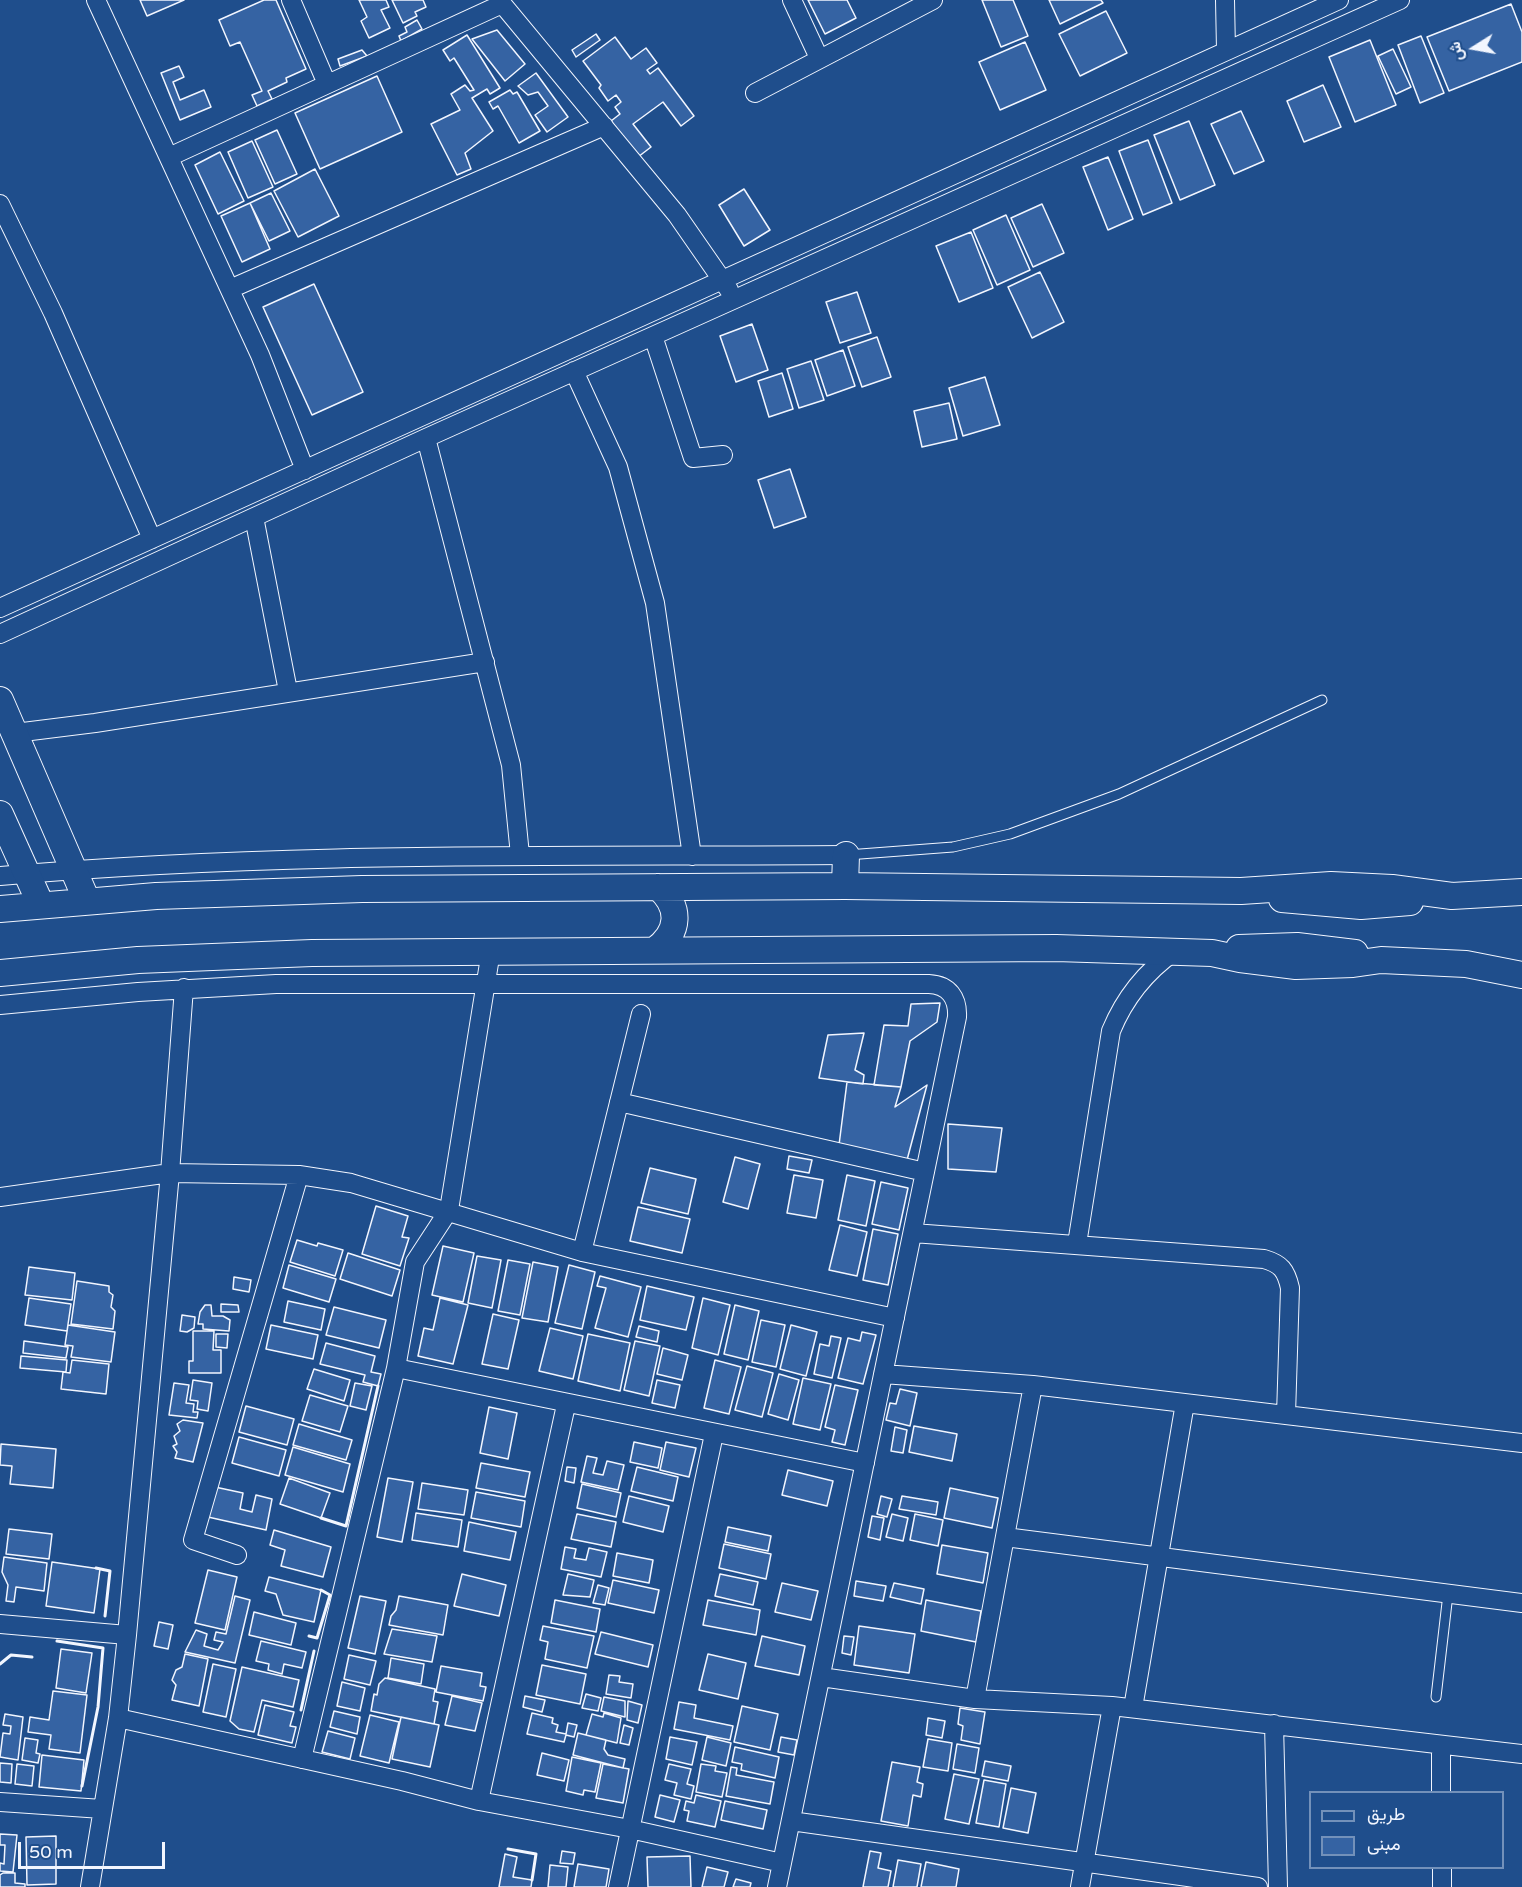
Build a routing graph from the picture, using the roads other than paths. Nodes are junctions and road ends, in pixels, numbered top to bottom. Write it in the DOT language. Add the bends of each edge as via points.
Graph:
graph roads {
  1 [pos="96,0"];
  2 [pos="291,0"];
  3 [pos="792,0"];
  4 [pos="933,0"];
  5 [pos="1225,0"];
  6 [pos="1339,0"];
  7 [pos="1400,0"];
  8 [pos="500,2"];
  9 [pos="1226,50"];
  10 [pos="819,58"];
  11 [pos="327,84"];
  12 [pos="755,93"];
  13 [pos="604,126"];
  14 [pos="169,157"];
  15 [pos="0,204"];
  16 [pos="723,280"];
  17 [pos="230,289"];
  18 [pos="735,299"];
  19 [pos="653,336"];
  20 [pos="574,371"];
  21 [pos="426,438"];
  22 [pos="723,455"];
  23 [pos="305,470"];
  24 [pos="254,517"];
  25 [pos="152,539"];
  26 [pos="0,608"];
  27 [pos="0,634"];
  28 [pos="485,662"];
  29 [pos="288,691"];
  30 [pos="0,700"];
  31 [pos="1322,700"];
  32 [pos="15,733"];
  33 [pos="0,814"];
  34 [pos="520,855"];
  35 [pos="846,855"];
  36 [pos="692,856"];
  37 [pos="74,870"];
  38 [pos="27,874"];
  39 [pos="0,876"];
  40 [pos="845,886"];
  41 [pos="658,887"];
  42 [pos="1520,891"];
  43 [pos="87,901"];
  44 [pos="40,905"];
  45 [pos="0,909"];
  46 [pos="656,950"];
  47 [pos="491,951"];
  48 [pos="1175,951"];
  49 [pos="0,973"];
  50 [pos="1522,975"];
  51 [pos="486,983"];
  52 [pos="184,988"];
  53 [pos="0,1005"];
  54 [pos="641,1014"];
  55 [pos="619,1102"];
  56 [pos="925,1172"];
  57 [pos="170,1173"];
  58 [pos="299,1175"];
  59 [pos="0,1197"];
  60 [pos="449,1210"];
  61 [pos="913,1233"];
  62 [pos="1077,1244"];
  63 [pos="582,1252"];
  64 [pos="895,1318"];
  65 [pos="396,1368"];
  66 [pos="883,1374"];
  67 [pos="1033,1384"];
  68 [pos="1185,1403"];
  69 [pos="566,1405"];
  70 [pos="1286,1415"];
  71 [pos="714,1434"];
  72 [pos="1522,1443"];
  73 [pos="865,1463"];
  74 [pos="1005,1537"];
  75 [pos="237,1555"];
  76 [pos="1159,1558"];
  77 [pos="1448,1594"];
  78 [pos="1522,1603"];
  79 [pos="0,1624"];
  80 [pos="127,1635"];
  81 [pos="821,1677"];
  82 [pos="1436,1697"];
  83 [pos="975,1699"];
  84 [pos="1112,1706"];
  85 [pos="1133,1708"];
  86 [pos="118,1718"];
  87 [pos="1274,1724"];
  88 [pos="1441,1746"];
  89 [pos="1522,1754"];
  90 [pos="302,1759"];
  91 [pos="1441,1791"];
  92 [pos="479,1801"];
  93 [pos="0,1803"];
  94 [pos="102,1809"];
  95 [pos="791,1821"];
  96 [pos="630,1829"];
  97 [pos="1085,1860"];
  98 [pos="782,1863"];
  99 [pos="1442,1869"];
  100 [pos="90,1887"];
  101 [pos="618,1887"];
  102 [pos="777,1887"];
  103 [pos="1080,1887"];
  104 [pos="1258,1887"];
  105 [pos="1278,1887"];
  106 [pos="1442,1887"];
  1 -- 14 [label="street"];
  2 -- 11 [label="street"];
  3 -- 10 [label="street"];
  4 -- 10 [label="street"];
  5 -- 9 [label="street"];
  6 -- 9 [label="street"];
  7 -- 18 [label="street"];
  8 -- 11 [label="street"];
  8 -- 13 [label="street"];
  9 -- 16 [label="street"];
  10 -- 12 [label="street"];
  11 -- 14 [label="street"];
  13 -- 16 [label="street" via="677,215"];
  13 -- 17 [label="street"];
  14 -- 17 [label="street"];
  15 -- 25 [label="street" via="53,313"];
  16 -- 18 [label="street"];
  16 -- 23 [label="street"];
  17 -- 23 [label="street"];
  18 -- 19 [label="street"];
  19 -- 20 [label="street"];
  19 -- 22 [label="street" via="693,458"];
  20 -- 21 [label="street"];
  20 -- 36 [label="street" via="618,467 655,603"];
  21 -- 24 [label="street"];
  21 -- 28 [label="street"];
  23 -- 25 [label="street"];
  24 -- 27 [label="street"];
  24 -- 29 [label="street"];
  25 -- 26 [label="street"];
  28 -- 29 [label="street"];
  28 -- 34 [label="street" via="511,765"];
  29 -- 32 [label="street"];
  30 -- 32 [label="main road"];
  31 -- 35 [label="lane" via="1119,794 1010,834 953,847"];
  32 -- 37 [label="main road"];
  33 -- 38 [label="main road"];
  34 -- 36 [label="street"];
  34 -- 37 [label="street" via="292,859"];
  35 -- 36 [label="street"];
  35 -- 40 [label="main road"];
  37 -- 38 [label="street"];
  37 -- 43 [label="main road"];
  38 -- 39 [label="street"];
  38 -- 44 [label="main road"];
  40 -- 41 [label="main road"];
  40 -- 42 [label="main road" via="1241,891 1331,885 1452,896"];
  41 -- 43 [label="main road" via="316,890"];
  41 -- 46 [label="main road" via="668,895 676,920 669,937"];
  43 -- 44 [label="main road"];
  44 -- 45 [label="main road"];
  46 -- 47 [label="main road"];
  46 -- 48 [label="main road"];
  47 -- 49 [label="main road" via="196,957"];
  47 -- 51 [label="street"];
  48 -- 50 [label="main road" via="1212,952 1296,966 1381,960 1466,964"];
  48 -- 62 [label="street" via="1136,986 1111,1031"];
  51 -- 52 [label="street"];
  51 -- 56 [label="street" via="938,984 956,1000 957,1017"];
  51 -- 60 [label="street"];
  52 -- 53 [label="street"];
  52 -- 57 [label="street"];
  54 -- 55 [label="street"];
  55 -- 56 [label="street"];
  55 -- 63 [label="street"];
  56 -- 61 [label="street"];
  57 -- 58 [label="street"];
  57 -- 59 [label="street"];
  57 -- 80 [label="street"];
  58 -- 60 [label="street" via="351,1183"];
  58 -- 75 [label="street" via="194,1540"];
  60 -- 63 [label="street"];
  60 -- 65 [label="street" via="415,1262"];
  61 -- 62 [label="street"];
  61 -- 64 [label="street"];
  62 -- 70 [label="street" via="1264,1258 1278,1263 1287,1274 1290,1288"];
  63 -- 64 [label="street"];
  64 -- 66 [label="street"];
  65 -- 69 [label="street"];
  65 -- 90 [label="street"];
  66 -- 67 [label="street"];
  66 -- 73 [label="street"];
  67 -- 68 [label="street"];
  67 -- 74 [label="street"];
  68 -- 70 [label="street"];
  68 -- 76 [label="street"];
  69 -- 71 [label="street"];
  69 -- 92 [label="street"];
  70 -- 72 [label="street"];
  71 -- 73 [label="street"];
  71 -- 96 [label="street"];
  73 -- 81 [label="street"];
  74 -- 76 [label="street"];
  74 -- 83 [label="street"];
  76 -- 77 [label="street"];
  76 -- 85 [label="street"];
  77 -- 78 [label="street"];
  77 -- 82 [label="lane"];
  79 -- 80 [label="street"];
  80 -- 86 [label="street"];
  81 -- 83 [label="street"];
  81 -- 95 [label="street"];
  83 -- 84 [label="street"];
  84 -- 85 [label="street"];
  84 -- 97 [label="street"];
  85 -- 87 [label="street"];
  86 -- 90 [label="street"];
  86 -- 94 [label="street"];
  87 -- 88 [label="street"];
  87 -- 105 [label="street"];
  88 -- 89 [label="street"];
  88 -- 91 [label="street"];
  90 -- 92 [label="street"];
  92 -- 96 [label="street"];
  93 -- 94 [label="street"];
  94 -- 100 [label="street"];
  95 -- 97 [label="street"];
  95 -- 98 [label="street"];
  96 -- 98 [label="street"];
  96 -- 101 [label="street"];
  97 -- 103 [label="street"];
  97 -- 104 [label="street"];
  98 -- 102 [label="street"];
  99 -- 106 [label="street"];
}
